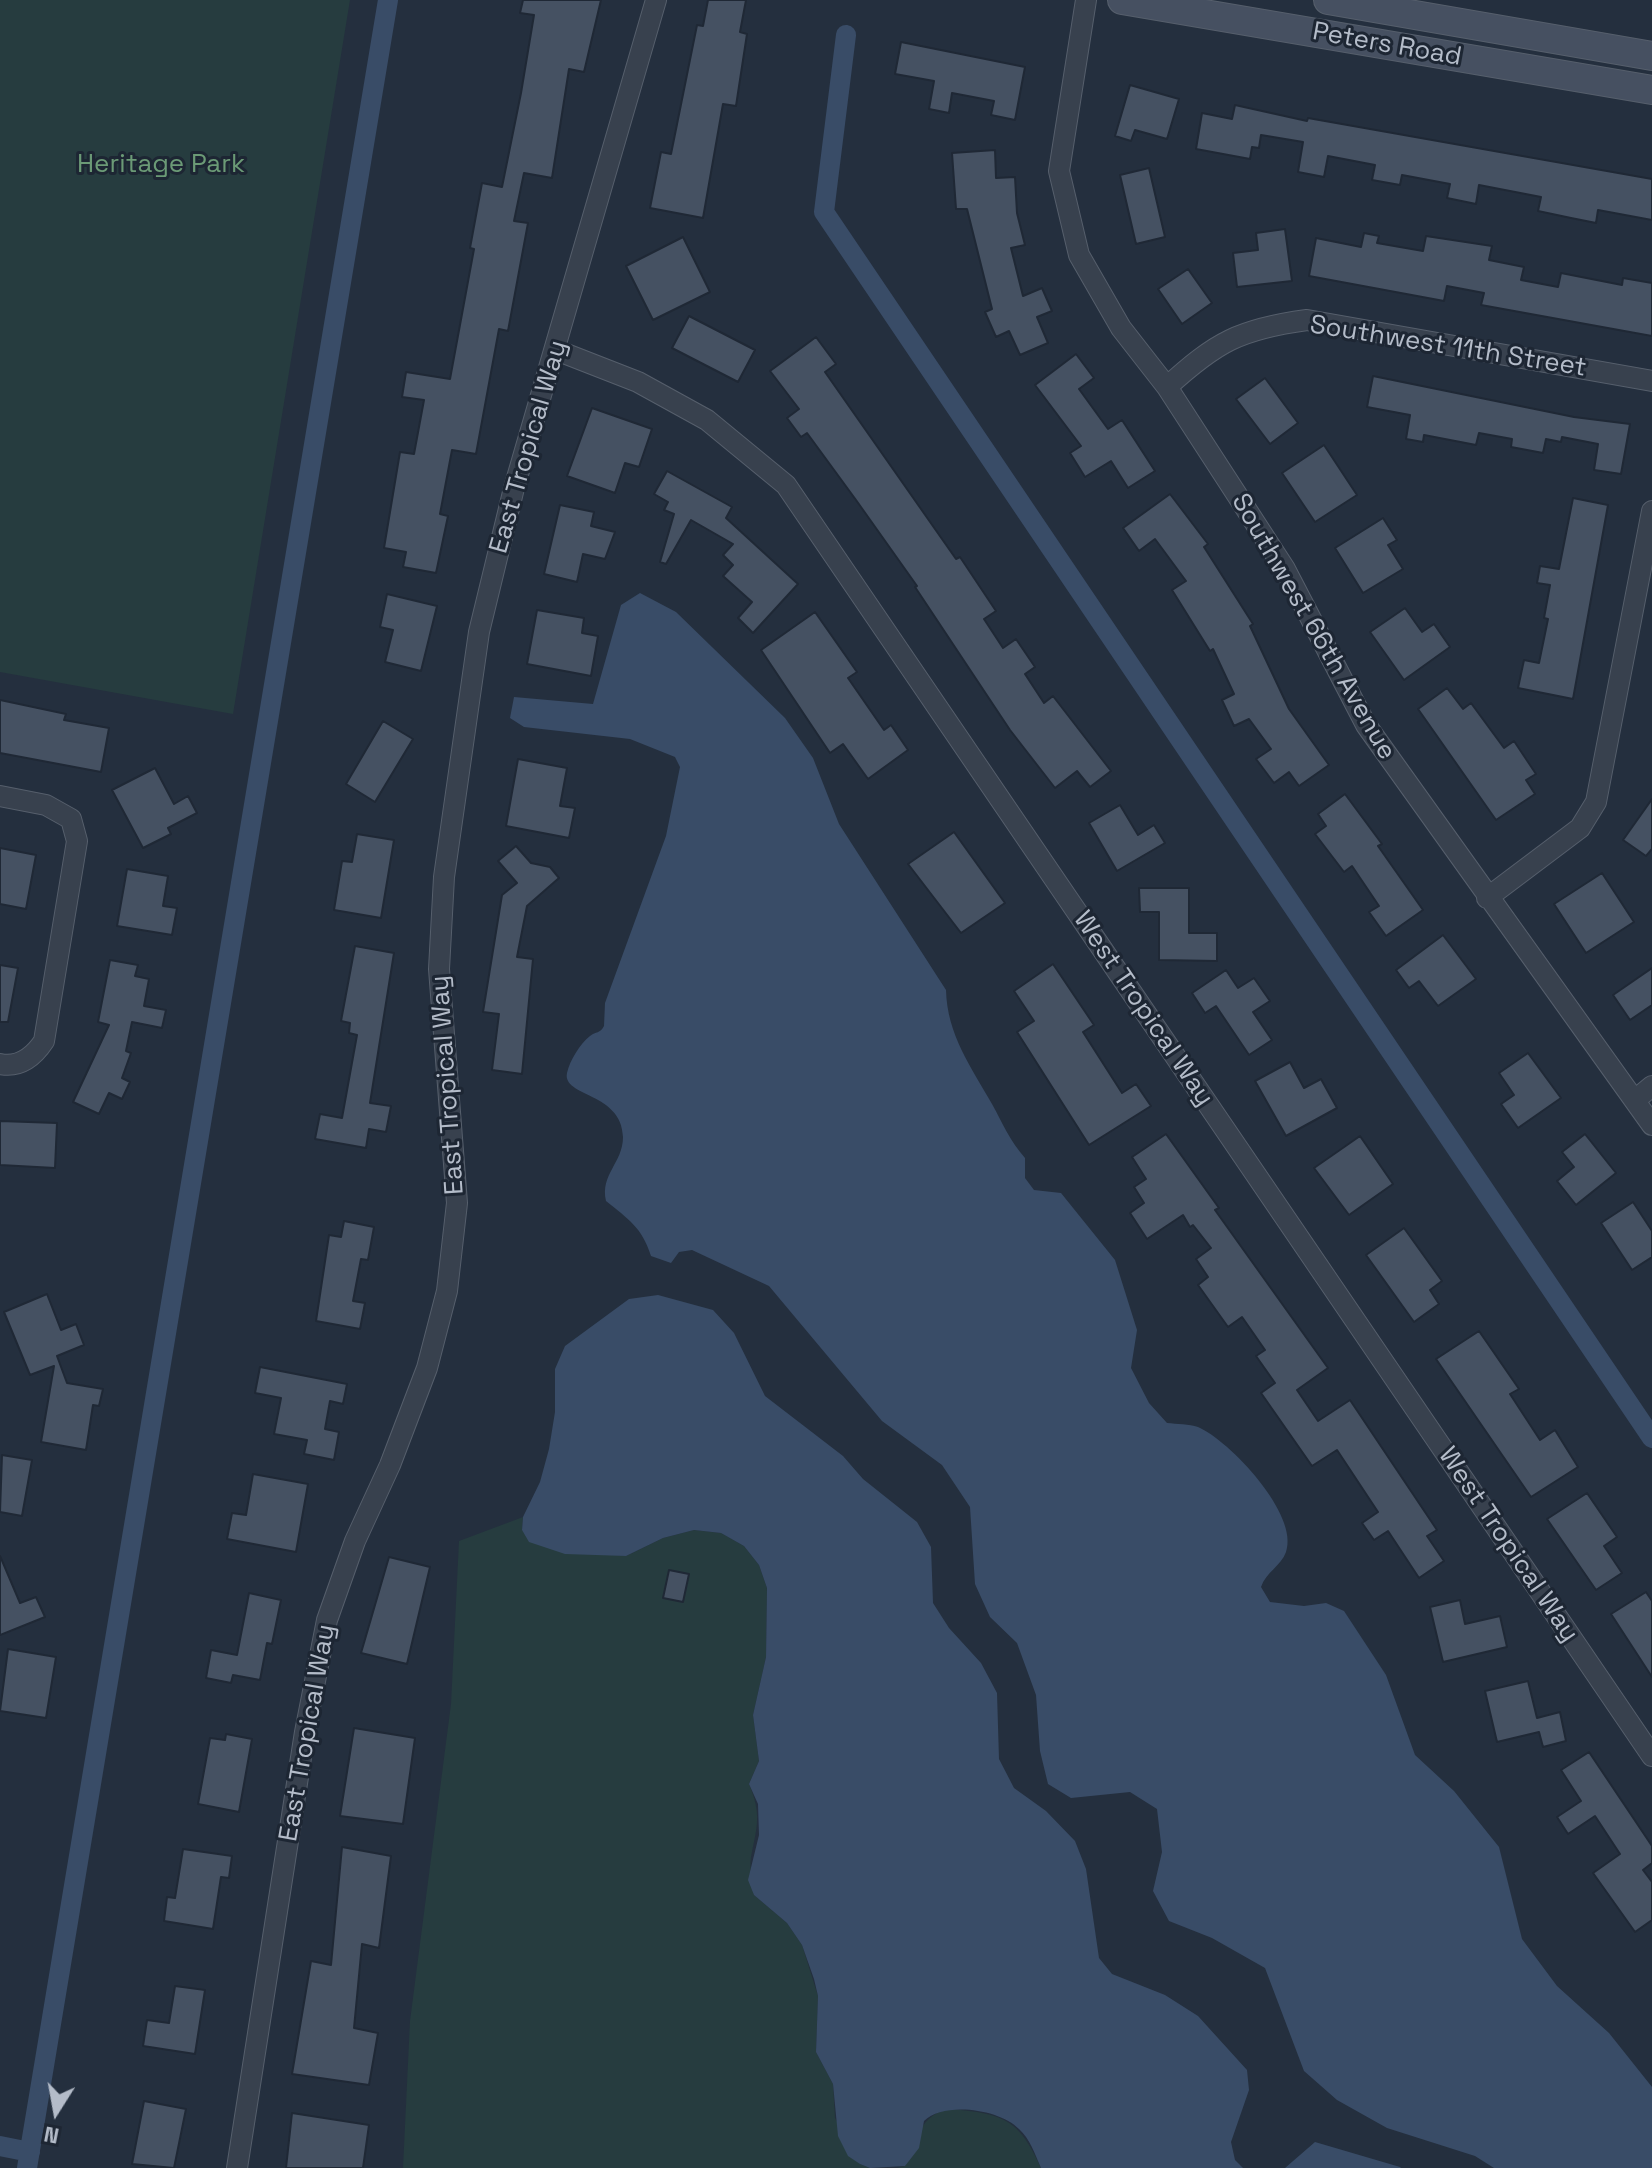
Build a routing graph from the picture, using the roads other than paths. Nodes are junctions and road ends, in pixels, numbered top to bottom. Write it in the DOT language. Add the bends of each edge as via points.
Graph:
graph roads {
  1 [pos="656,0"];
  2 [pos="1086,0"];
  3 [pos="1122,0"];
  4 [pos="1328,0"];
  5 [pos="1652,56"];
  6 [pos="1650,80"];
  7 [pos="556,350"];
  8 [pos="1652,381"];
  9 [pos="1167,387"];
  10 [pos="1652,511"];
  11 [pos="0,796"];
  12 [pos="1487,898"];
  13 [pos="0,1064"];
  14 [pos="1652,1086"];
  15 [pos="1635,1100"];
  16 [pos="1652,1125"];
  17 [pos="1652,1756"];
  18 [pos="237,2168"];
  1 -- 7 [label="street, East Tropical Way"];
  2 -- 9 [label="street, Southwest 66th Avenue" via="1059,171 1079,255 1121,328"];
  3 -- 6 [label="main road, Peters Road"];
  4 -- 5 [label="main road, Peters Road"];
  7 -- 17 [label="street, West Tropical Way" via="638,382 707,420 786,485"];
  7 -- 18 [label="street, East Tropical Way" via="514,488 479,632 444,877 439,969 457,1203 447,1291 427,1368 327,1620"];
  8 -- 9 [label="street, Southwest 11th Street" via="1307,320 1261,326 1205,352"];
  9 -- 12 [label="street, Southwest 66th Avenue" via="1285,569 1366,725"];
  10 -- 12 [label="street" via="1596,802 1580,828"];
  11 -- 13 [label="street" via="46,805 71,819 77,841 44,1041 33,1057"];
  12 -- 15 [label="street, Southwest 66th Avenue"];
  14 -- 15 [label="street"];
  15 -- 16 [label="street, Southwest 66th Avenue"];
}
